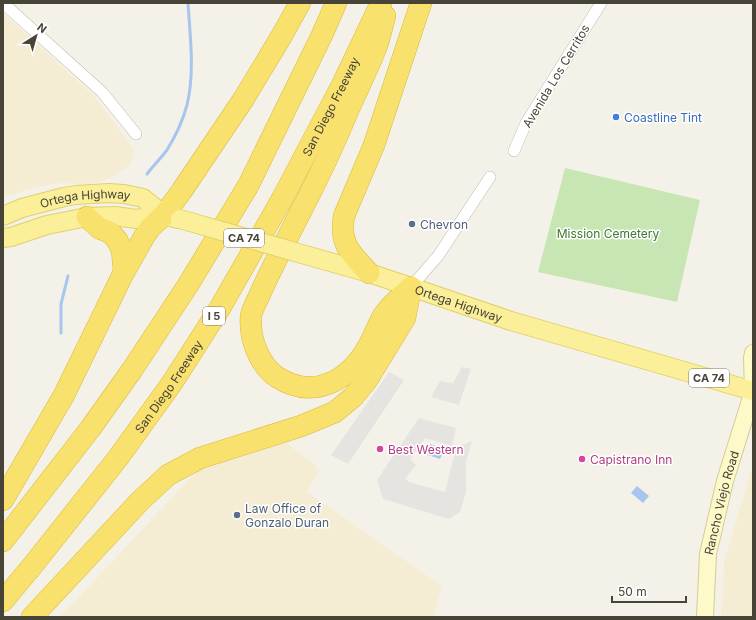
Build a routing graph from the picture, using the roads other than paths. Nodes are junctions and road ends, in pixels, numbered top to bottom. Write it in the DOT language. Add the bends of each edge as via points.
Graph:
graph roads {
  1 [pos="3,3"];
  2 [pos="300,3"];
  3 [pos="336,3"];
  4 [pos="381,3"];
  5 [pos="388,3"];
  6 [pos="421,3"];
  7 [pos="601,3"];
  8 [pos="136,134"];
  9 [pos="514,151"];
  10 [pos="490,177"];
  11 [pos="3,216"];
  12 [pos="87,217"];
  13 [pos="172,217"];
  14 [pos="3,238"];
  15 [pos="124,272"];
  16 [pos="369,273"];
  17 [pos="411,287"];
  18 [pos="753,352"];
  19 [pos="753,391"];
  20 [pos="3,500"];
  21 [pos="3,541"];
  22 [pos="3,601"];
  23 [pos="32,617"];
  24 [pos="705,617"];
  1 -- 8 [label="street" via="102,92"];
  2 -- 13 [label="highway" via="243,100 180,192"];
  3 -- 21 [label="highway" via="248,186 188,285 90,429"];
  4 -- 22 [label="highway, San Diego Freeway / I 5" via="286,192 220,308 172,383 118,458"];
  5 -- 17 [label="highway" via="377,46 316,183 266,279 251,315 251,333 258,356 273,375 285,383 312,388 324,386 346,375 357,363 369,346 384,314"];
  6 -- 16 [label="highway" via="374,145 342,226 343,237 350,252"];
  7 -- 9 [label="street, Avenida Los Cerritos" via="526,123"];
  10 -- 17 [label="street" via="442,251"];
  11 -- 13 [label="main road, Ortega Highway" via="64,196 94,193 124,194 143,198"];
  12 -- 13 [label="main road, Ortega Highway"];
  12 -- 14 [label="main road, Ortega Highway"];
  12 -- 15 [label="highway" via="117,240 122,250"];
  13 -- 15 [label="highway" via="150,228"];
  13 -- 16 [label="main road, Ortega Highway / CA 74, bridge"];
  15 -- 20 [label="highway" via="64,395"];
  16 -- 17 [label="main road, Ortega Highway / CA 74"];
  17 -- 19 [label="main road, Ortega Highway / CA 74" via="511,321"];
  17 -- 23 [label="highway" via="405,318 367,380 335,412 200,458 168,475 140,501"];
  18 -- 19 [label="main road, Rancho Viejo Road"];
  19 -- 24 [label="main road, Rancho Viejo Road" via="725,482 708,554"];
}
